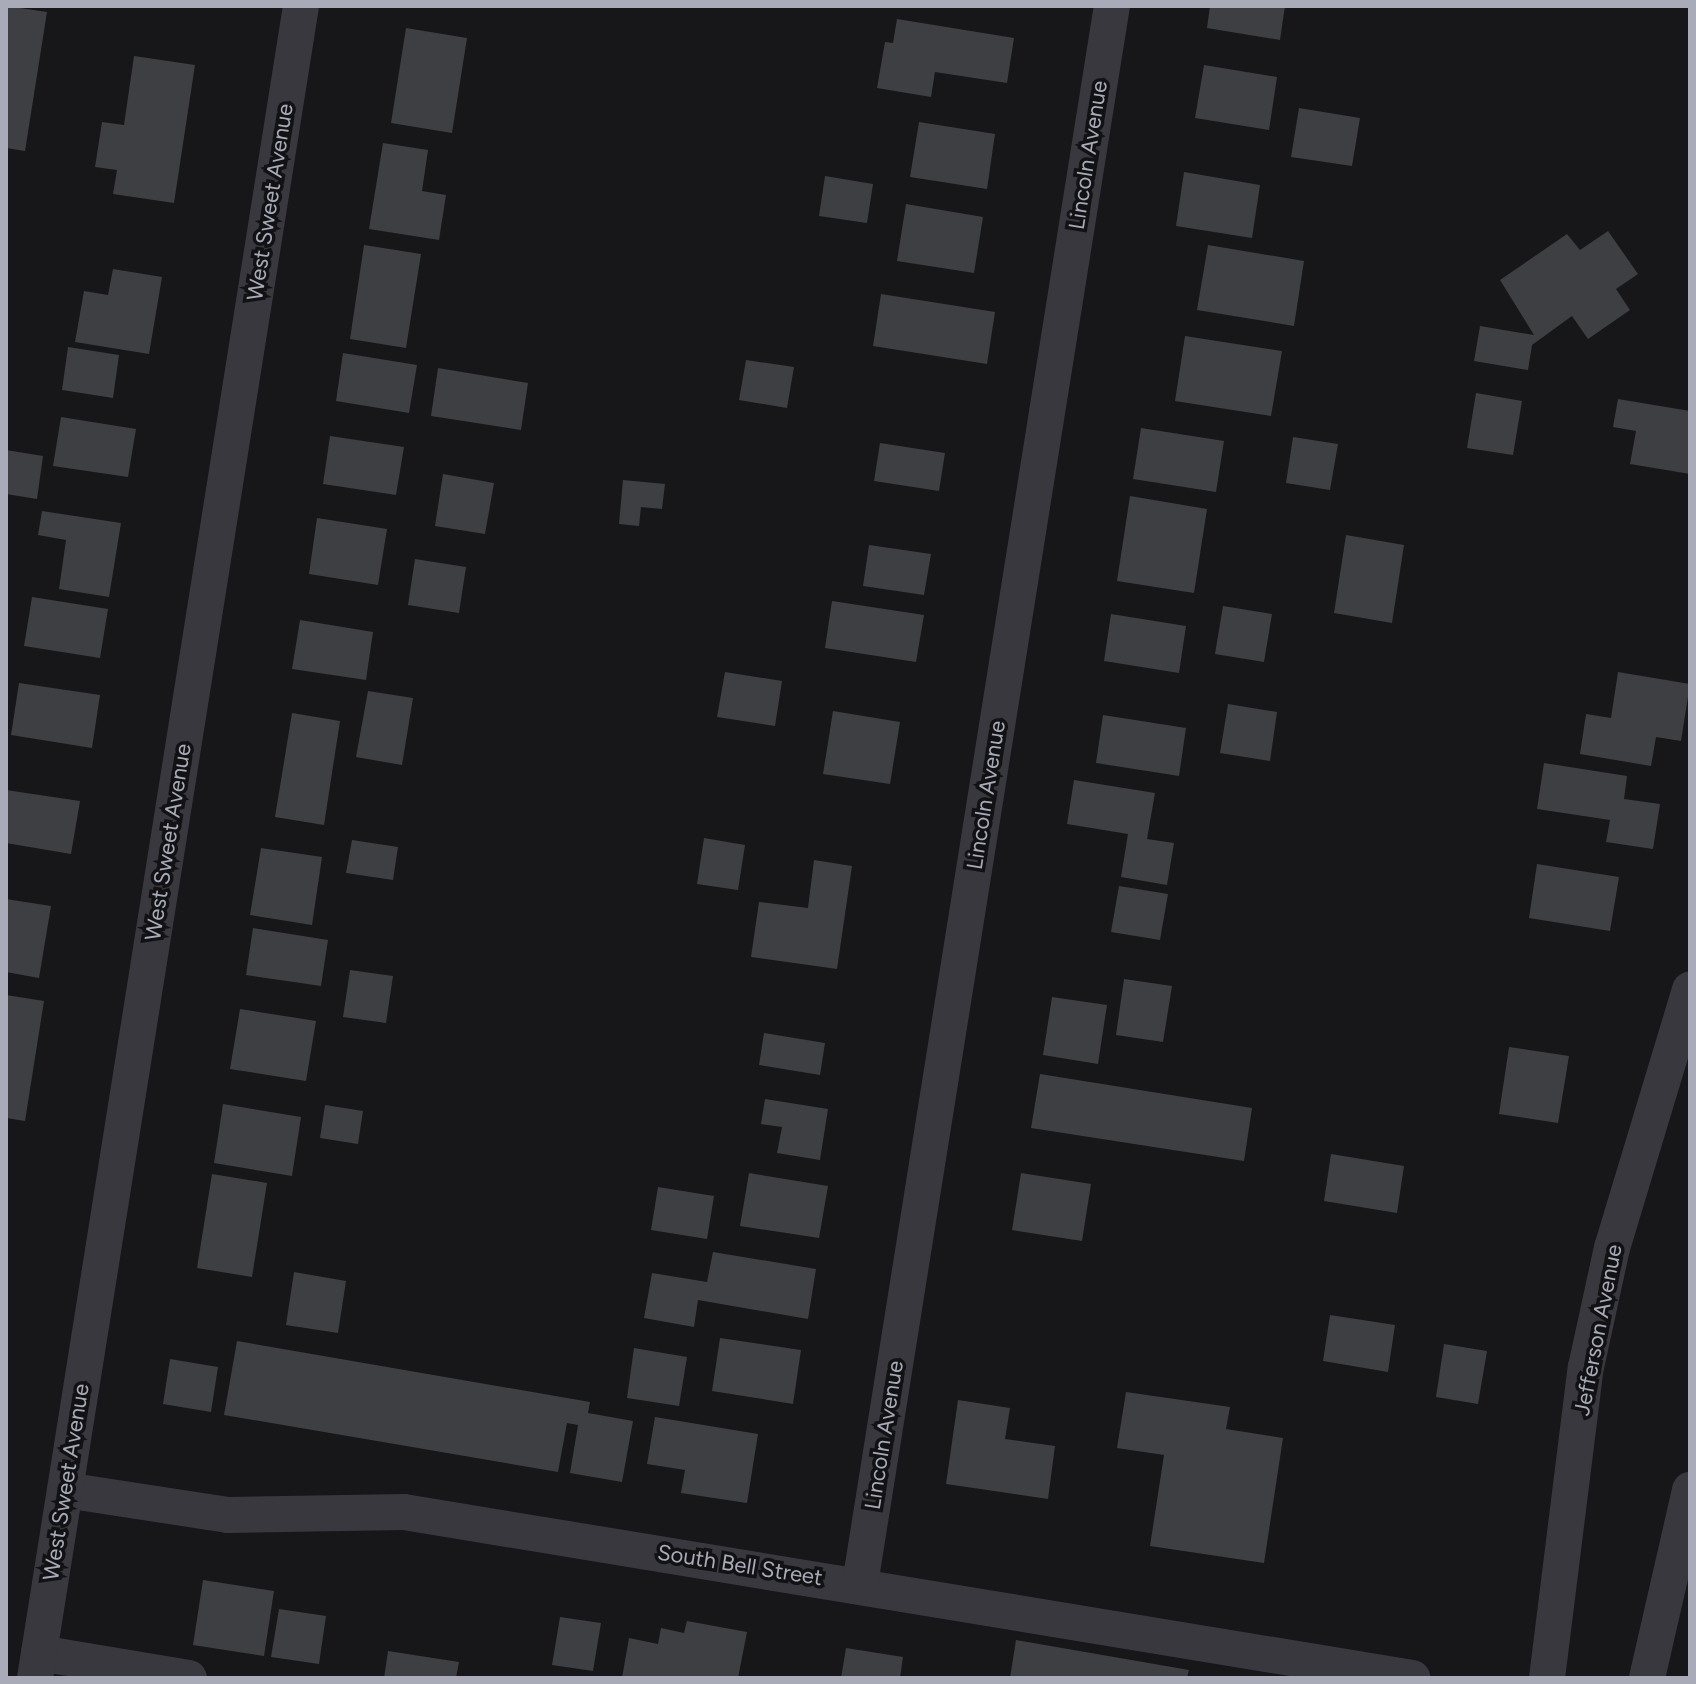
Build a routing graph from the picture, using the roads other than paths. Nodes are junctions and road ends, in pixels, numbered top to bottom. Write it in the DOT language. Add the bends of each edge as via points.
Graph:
graph roads {
  1 [pos="301,6"];
  2 [pos="1112,6"];
  3 [pos="1690,990"];
  4 [pos="65,1490"];
  5 [pos="1690,1490"];
  6 [pos="860,1584"];
  7 [pos="37,1666"];
  8 [pos="189,1678"];
  9 [pos="1412,1678"];
  10 [pos="1547,1678"];
  11 [pos="1647,1678"];
  1 -- 4 [label="street, West Sweet Avenue"];
  2 -- 6 [label="street, Lincoln Avenue"];
  3 -- 10 [label="street, Jefferson Avenue" via="1612,1248 1586,1367"];
  4 -- 6 [label="street, South Bell Street" via="228,1515 404,1512"];
  4 -- 7 [label="street, West Sweet Avenue"];
  5 -- 11 [label="street"];
  6 -- 9 [label="street, South Bell Street"];
  7 -- 8 [label="street"];
}
